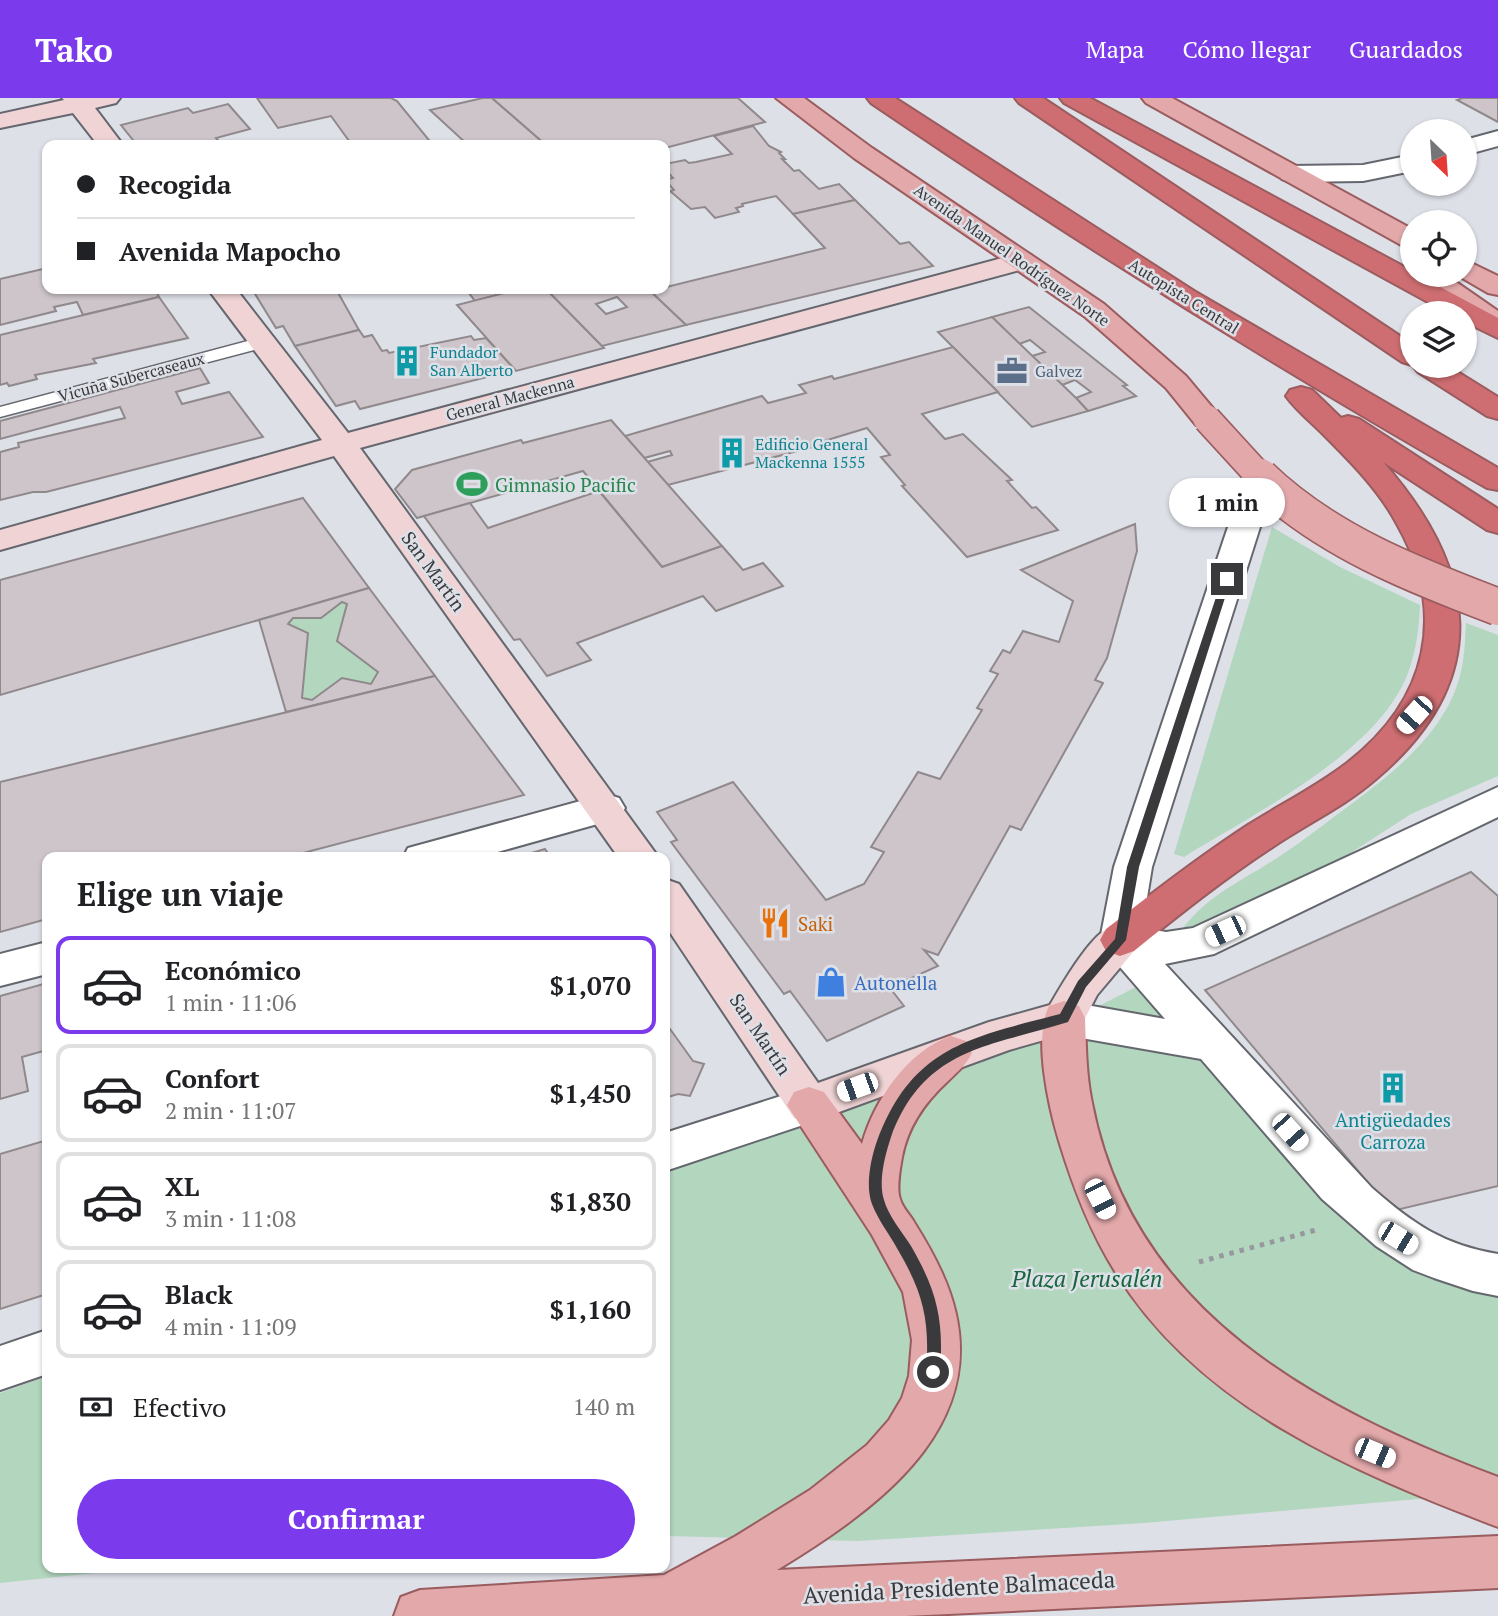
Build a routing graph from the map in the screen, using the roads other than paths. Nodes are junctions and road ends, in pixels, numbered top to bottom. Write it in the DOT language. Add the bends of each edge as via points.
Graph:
graph roads {
  1 [pos="108,98"];
  2 [pos="789,98"];
  3 [pos="879,98"];
  4 [pos="1027,98"];
  5 [pos="1072,98"];
  6 [pos="1154,98"];
  7 [pos="77,101"];
  8 [pos="0,121"];
  9 [pos="1215,133"];
  10 [pos="1498,138"];
  11 [pos="107,140"];
  12 [pos="1477,144"];
  13 [pos="1400,165"];
  14 [pos="1291,174"];
  15 [pos="1400,233"];
  16 [pos="1094,241"];
  17 [pos="1400,256"];
  18 [pos="1021,261"];
  19 [pos="1477,275"];
  20 [pos="1498,286"];
  21 [pos="1445,287"];
  22 [pos="226,294"];
  23 [pos="1498,324"];
  24 [pos="1498,329"];
  25 [pos="263,342"];
  26 [pos="1400,348"];
  27 [pos="1447,378"];
  28 [pos="1301,396"];
  29 [pos="1498,410"];
  30 [pos="0,412"];
  31 [pos="341,444"];
  32 [pos="1498,481"];
  33 [pos="1498,523"];
  34 [pos="1244,527"];
  35 [pos="0,540"];
  36 [pos="1498,607"];
  37 [pos="1498,801"];
  38 [pos="606,808"];
  39 [pos="444,852"];
  40 [pos="636,852"];
  41 [pos="670,901"];
  42 [pos="1120,940"];
  43 [pos="42,959"];
  44 [pos="0,970"];
  45 [pos="1064,1018"];
  46 [pos="1215,1045"];
  47 [pos="951,1053"];
  48 [pos="809,1105"];
  49 [pos="670,1150"];
  50 [pos="877,1201"];
  51 [pos="1498,1275"];
  52 [pos="42,1354"];
  53 [pos="0,1368"];
  54 [pos="1498,1502"];
  55 [pos="1498,1562"];
  56 [pos="656,1609"];
  57 [pos="420,1616"];
  1 -- 7 [label="street"];
  2 -- 18 [label="main road, Avenida Manuel Rodríguez Norte"];
  3 -- 16 [label="highway, Autopista Central"];
  4 -- 26 [label="highway"];
  5 -- 24 [label="highway"];
  6 -- 9 [label="main road"];
  7 -- 8 [label="street"];
  7 -- 11 [label="street"];
  9 -- 14 [label="main road"];
  9 -- 17 [label="main road"];
  10 -- 12 [label="street"];
  13 -- 14 [label="street" via="1363,173"];
  14 -- 15 [label="main road"];
  16 -- 28 [label="highway"];
  16 -- 32 [label="highway, Autopista Central"];
  18 -- 31 [label="street, General Mackenna"];
  18 -- 36 [label="main road, Avenida Manuel Rodríguez Norte, bridge" via="1120,330 1176,382 1253,473 1320,526 1391,565"];
  19 -- 20 [label="main road"];
  21 -- 23 [label="main road"];
  22 -- 25 [label="street, San Martín"];
  25 -- 30 [label="lane, Vicuña Subercaseaux"];
  25 -- 31 [label="street, San Martín"];
  27 -- 29 [label="highway"];
  28 -- 33 [label="highway"];
  28 -- 42 [label="highway" via="1364,460 1422,540 1434,567 1444,617 1439,667 1414,715 1362,770 1258,838"];
  31 -- 35 [label="street, General Mackenna"];
  31 -- 38 [label="street, San Martín"];
  34 -- 42 [label="street" via="1133,867"];
  37 -- 42 [label="street" via="1200,943 1166,948"];
  38 -- 39 [label="street"];
  38 -- 40 [label="street, San Martín"];
  41 -- 48 [label="street, San Martín"];
  42 -- 45 [label="street" via="1082,984"];
  42 -- 46 [label="street"];
  43 -- 44 [label="street"];
  45 -- 46 [label="street"];
  45 -- 47 [label="street"];
  45 -- 54 [label="main road" via="1071,1111 1084,1160 1114,1228 1144,1277 1198,1337 1270,1396 1364,1448"];
  46 -- 51 [label="street" via="1369,1215 1427,1256"];
  47 -- 48 [label="street"];
  47 -- 50 [label="main road" via="905,1096 890,1124 876,1175"];
  48 -- 49 [label="street"];
  48 -- 50 [label="main road"];
  50 -- 56 [label="main road" via="915,1266 929,1299 936,1334 926,1401 913,1429 882,1468 841,1501"];
  52 -- 53 [label="street"];
  55 -- 56 [label="main road, Avenida Presidente Balmaceda"];
  56 -- 57 [label="main road, Avenida Presidente Balmaceda"];
}
